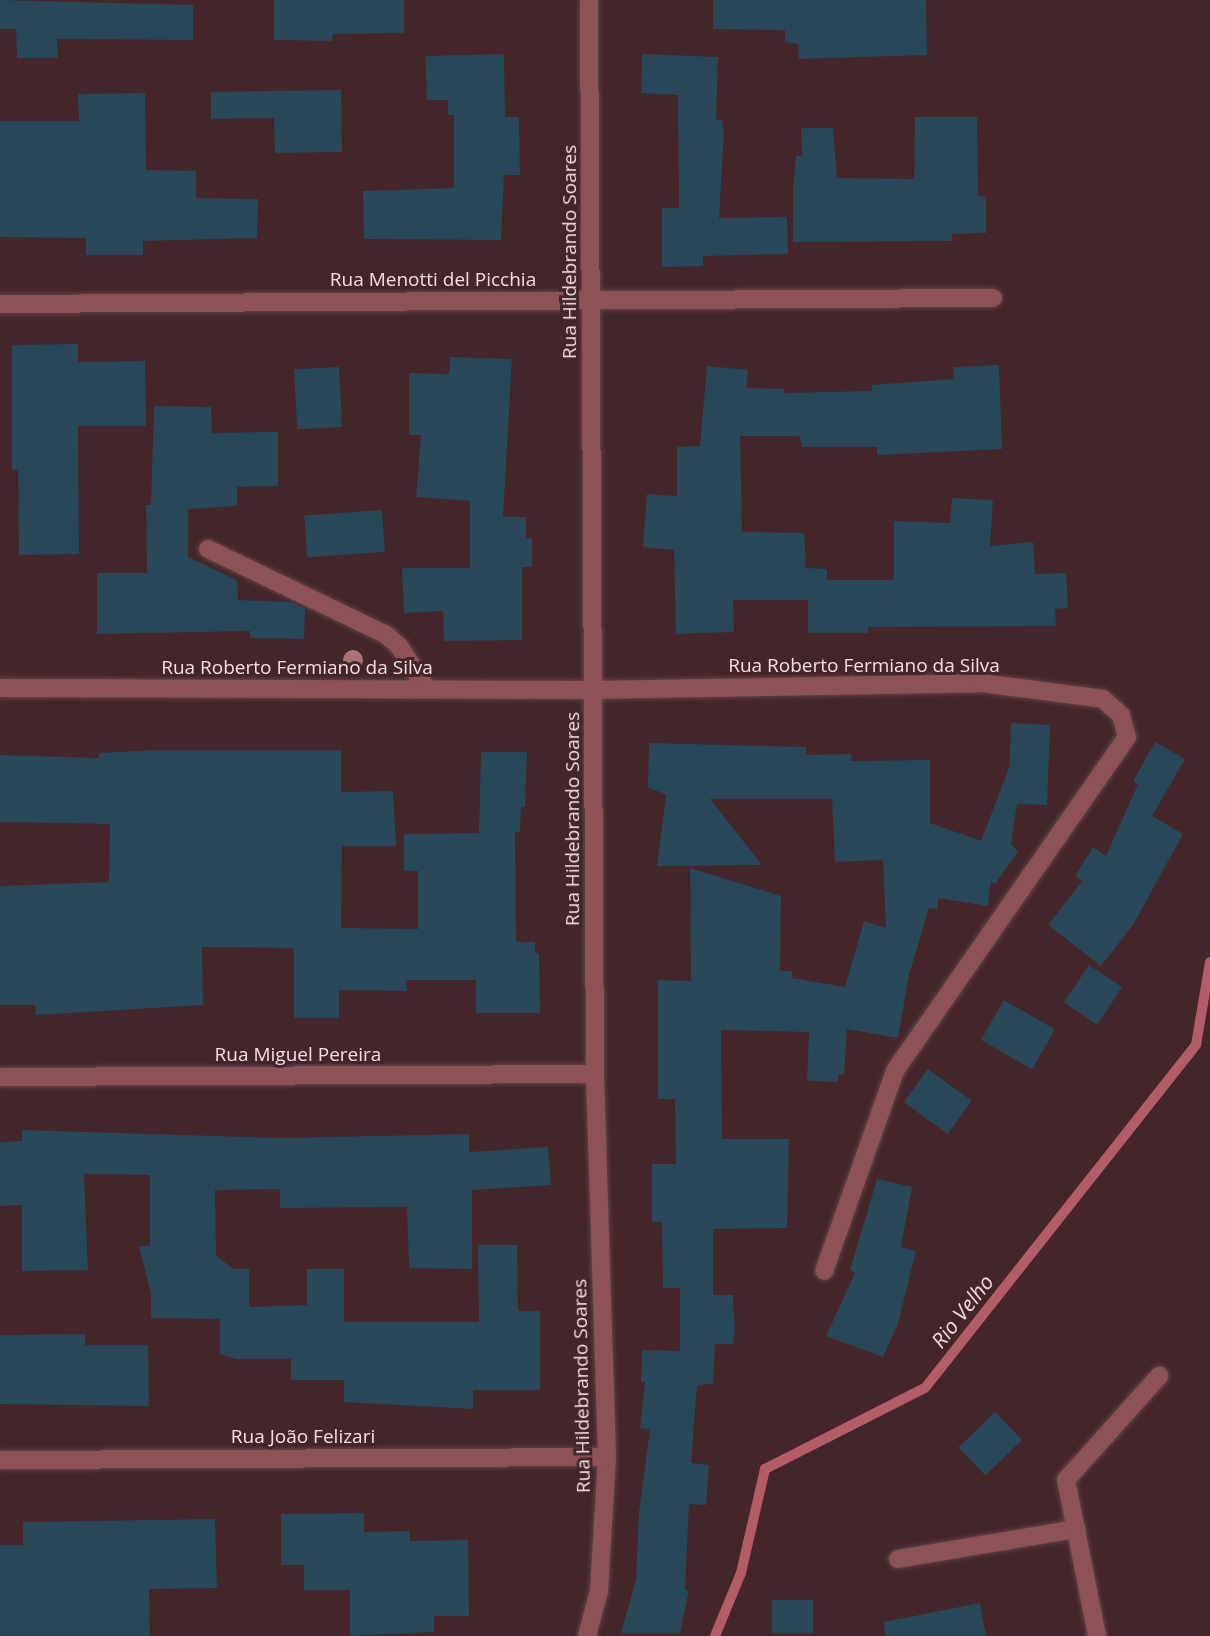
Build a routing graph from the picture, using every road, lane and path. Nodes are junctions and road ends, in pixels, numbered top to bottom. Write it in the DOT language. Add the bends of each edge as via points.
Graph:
graph roads {
  1 [pos="589,0"];
  2 [pos="993,298"];
  3 [pos="591,300"];
  4 [pos="0,304"];
  5 [pos="208,549"];
  6 [pos="0,688"];
  7 [pos="426,689"];
  8 [pos="593,690"];
  9 [pos="596,1074"];
  10 [pos="0,1077"];
  11 [pos="824,1271"];
  12 [pos="1159,1376"];
  13 [pos="607,1457"];
  14 [pos="0,1460"];
  15 [pos="1076,1529"];
  16 [pos="898,1559"];
  17 [pos="587,1636"];
  18 [pos="1097,1636"];
  1 -- 3 [label="street, Rua Hildebrando Soares"];
  2 -- 3 [label="street, Rua Menotti del Picchia"];
  3 -- 4 [label="street, Rua Menotti del Picchia"];
  3 -- 8 [label="street, Rua Hildebrando Soares"];
  5 -- 7 [label="street" via="385,634 399,646"];
  6 -- 7 [label="street, Rua Roberto Fermiano da Silva"];
  7 -- 8 [label="street, Rua Roberto Fermiano da Silva"];
  8 -- 9 [label="street, Rua Hildebrando Soares"];
  8 -- 11 [label="street, Rua Roberto Fermiano da Silva" via="982,683 1076,692 1104,699 1121,715 1127,737 895,1071"];
  9 -- 10 [label="street, Rua Miguel Pereira"];
  9 -- 13 [label="street, Rua Hildebrando Soares"];
  12 -- 15 [label="street" via="1066,1480"];
  13 -- 14 [label="street, Rua João Felizari"];
  13 -- 17 [label="street, Rua Hildebrando Soares" via="599,1591"];
  15 -- 16 [label="street"];
  15 -- 18 [label="street"];
}
